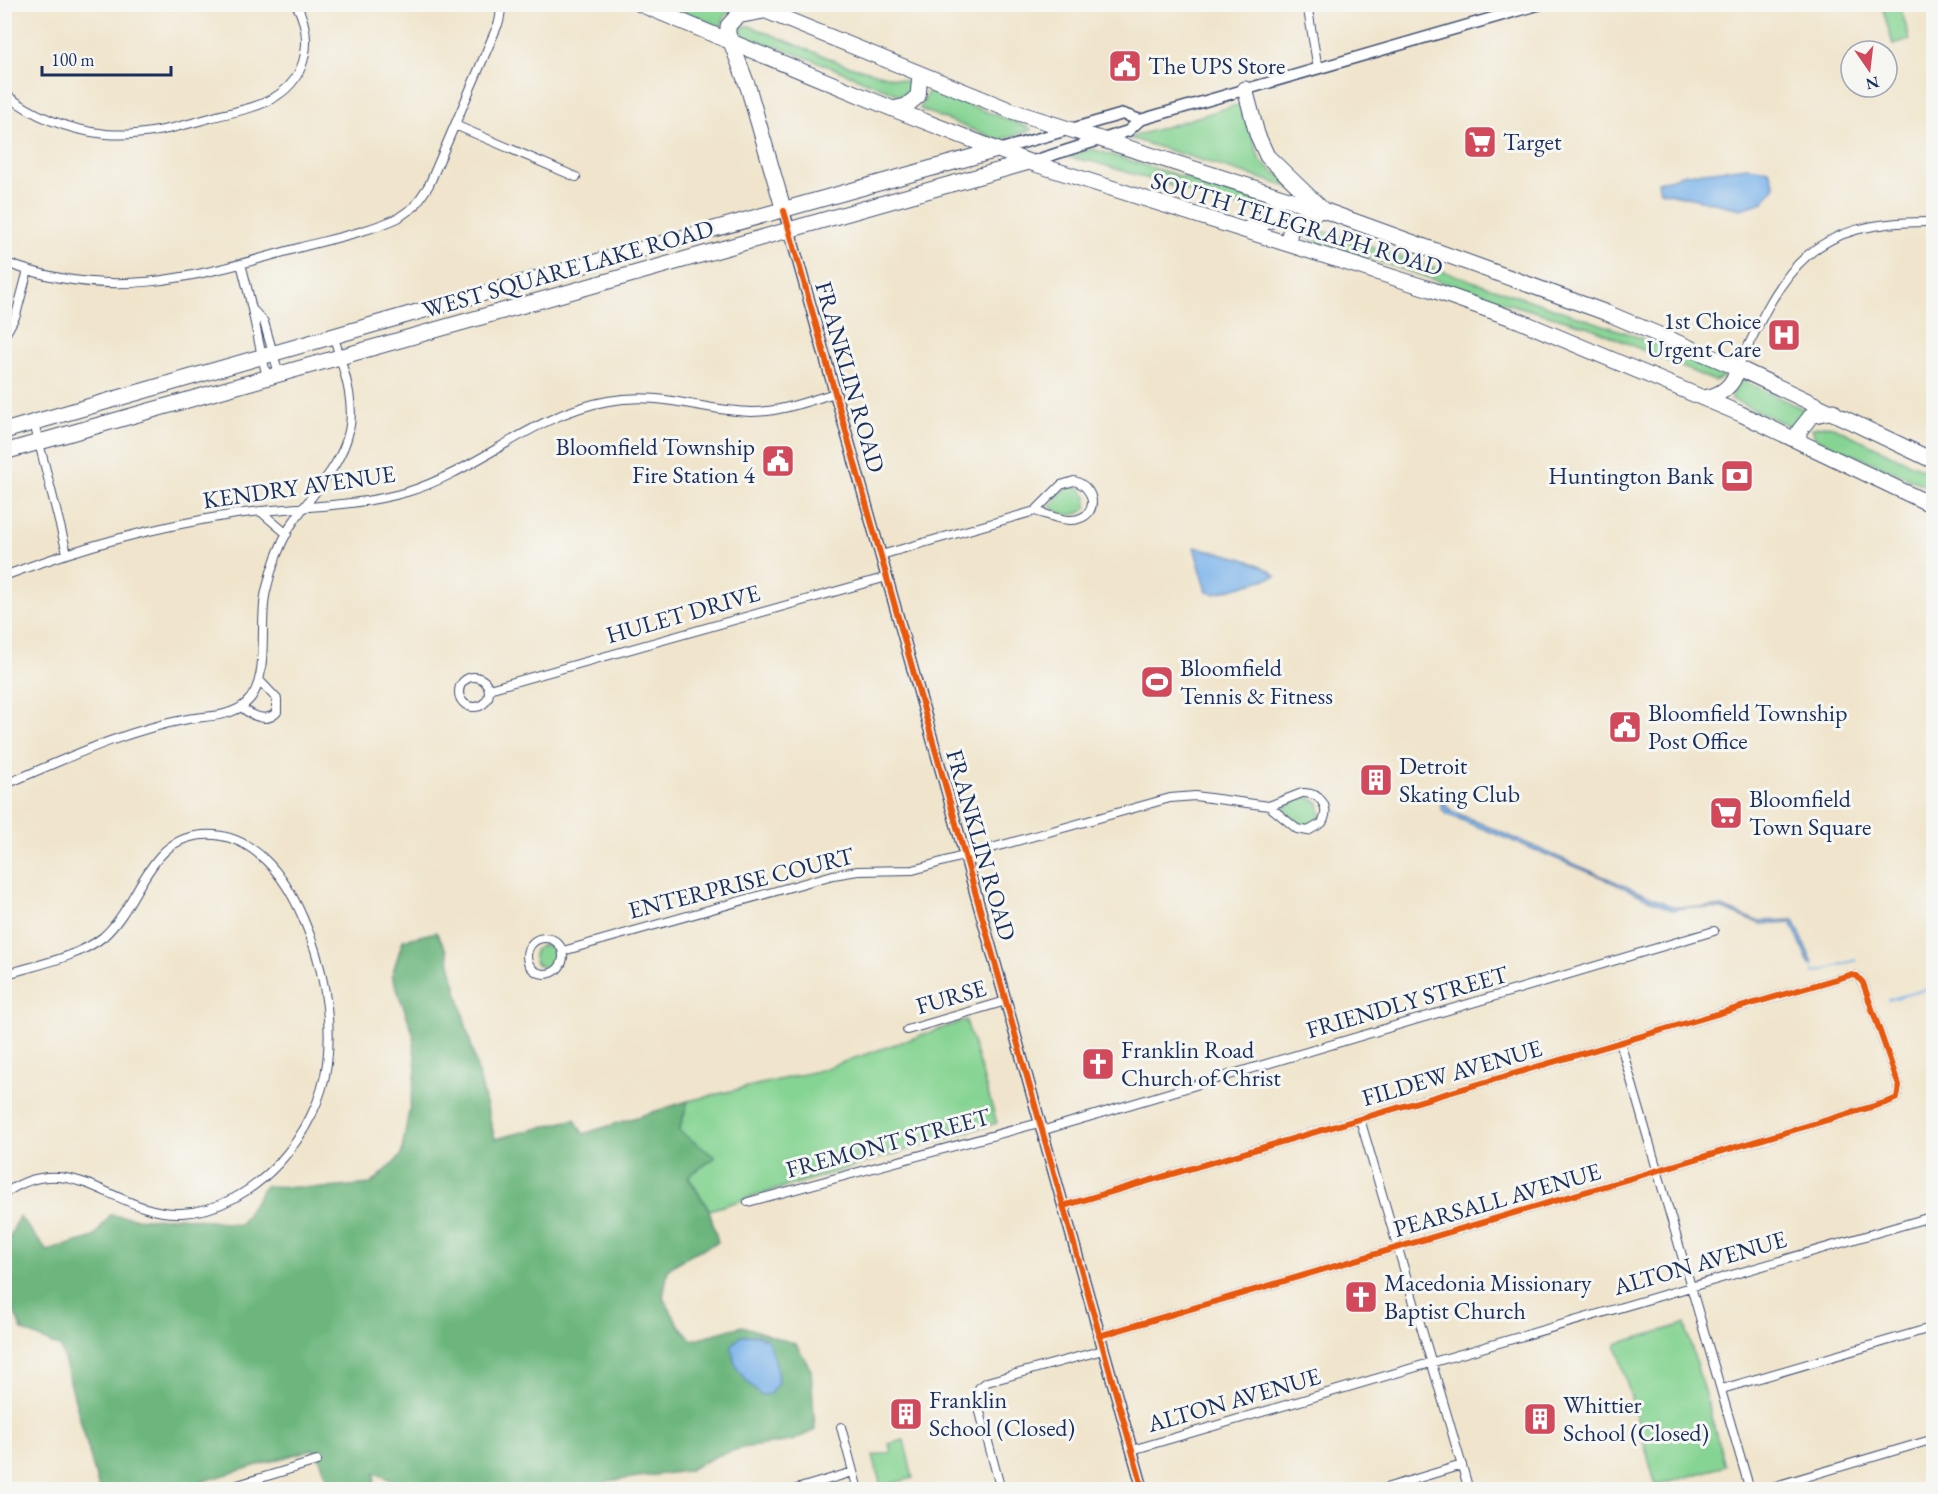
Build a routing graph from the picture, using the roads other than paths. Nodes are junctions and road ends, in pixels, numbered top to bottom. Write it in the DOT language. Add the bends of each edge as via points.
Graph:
graph roads {
  1 [pos="296,4"];
  2 [pos="502,4"];
  3 [pos="639,4"];
  4 [pos="749,4"];
  5 [pos="1307,4"];
  6 [pos="1541,4"];
  7 [pos="764,11"];
  8 [pos="729,42"];
  9 [pos="1318,69"];
  10 [pos="920,75"];
  11 [pos="1245,89"];
  12 [pos="4,93"];
  13 [pos="893,109"];
  14 [pos="1140,120"];
  15 [pos="455,126"];
  16 [pos="1065,130"];
  17 [pos="1098,140"];
  18 [pos="998,150"];
  19 [pos="1029,162"];
  20 [pos="576,177"];
  21 [pos="1277,196"];
  22 [pos="1323,210"];
  23 [pos="784,211"];
  24 [pos="1934,222"];
  25 [pos="789,230"];
  26 [pos="1244,230"];
  27 [pos="1289,244"];
  28 [pos="4,262"];
  29 [pos="241,264"];
  30 [pos="28,270"];
  31 [pos="4,337"];
  32 [pos="334,337"];
  33 [pos="268,356"];
  34 [pos="339,357"];
  35 [pos="1738,368"];
  36 [pos="273,376"];
  37 [pos="835,393"];
  38 [pos="1704,398"];
  39 [pos="1833,411"];
  40 [pos="34,423"];
  41 [pos="4,431"];
  42 [pos="1798,441"];
  43 [pos="39,442"];
  44 [pos="4,452"];
  45 [pos="1934,461"];
  46 [pos="306,506"];
  47 [pos="1934,506"];
  48 [pos="260,511"];
  49 [pos="1035,512"];
  50 [pos="287,534"];
  51 [pos="67,553"];
  52 [pos="881,555"];
  53 [pos="4,576"];
  54 [pos="887,577"];
  55 [pos="259,680"];
  56 [pos="489,688"];
  57 [pos="241,707"];
  58 [pos="4,785"];
  59 [pos="1269,806"];
  60 [pos="966,855"];
  61 [pos="1714,931"];
  62 [pos="563,951"];
  63 [pos="4,975"];
  64 [pos="1006,1001"];
  65 [pos="907,1030"];
  66 [pos="1620,1042"];
  67 [pos="1900,1091"];
  68 [pos="1360,1119"];
  69 [pos="1040,1127"];
  70 [pos="1659,1171"];
  71 [pos="4,1194"];
  72 [pos="748,1202"];
  73 [pos="1063,1206"];
  74 [pos="1934,1216"];
  75 [pos="1398,1248"];
  76 [pos="1692,1286"];
  77 [pos="1934,1327"];
  78 [pos="1100,1336"];
  79 [pos="1103,1350"];
  80 [pos="1432,1362"];
  81 [pos="1722,1389"];
  82 [pos="841,1427"];
  83 [pos="1934,1439"];
  84 [pos="1132,1450"];
  85 [pos="317,1461"];
  86 [pos="1462,1465"];
  87 [pos="853,1472"];
  88 [pos="246,1486"];
  89 [pos="221,1490"];
  90 [pos="793,1490"];
  91 [pos="858,1490"];
  92 [pos="1001,1490"];
  93 [pos="1143,1490"];
  94 [pos="1379,1490"];
  95 [pos="1469,1490"];
  96 [pos="1750,1490"];
  97 [pos="1762,1490"];
  1 -- 12 [label="street" via="306,34 303,62 283,91 255,106 167,130 120,135 58,123"];
  2 -- 15 [label="street" via="499,22"];
  3 -- 8 [label="highway, SOUTH TELEGRAPH ROAD"];
  4 -- 7 [label="highway, SOUTH TELEGRAPH ROAD"];
  5 -- 9 [label="street"];
  6 -- 9 [label="street, WEST SQUARE LAKE ROAD"];
  7 -- 8 [label="highway" via="737,16 731,21"];
  7 -- 10 [label="highway, SOUTH TELEGRAPH ROAD"];
  8 -- 13 [label="highway, SOUTH TELEGRAPH ROAD"];
  8 -- 23 [label="highway, FRANKLIN ROAD" via="748,87"];
  9 -- 11 [label="street, WEST SQUARE LAKE ROAD"];
  10 -- 13 [label="highway" via="918,96 906,106"];
  10 -- 16 [label="highway, SOUTH TELEGRAPH ROAD"];
  11 -- 14 [label="street, WEST SQUARE LAKE ROAD"];
  11 -- 22 [label="highway" via="1267,156"];
  13 -- 18 [label="highway, SOUTH TELEGRAPH ROAD"];
  14 -- 16 [label="street, WEST SQUARE LAKE ROAD" via="1123,114"];
  14 -- 17 [label="street, WEST SQUARE LAKE ROAD" via="1128,131"];
  15 -- 20 [label="street"];
  15 -- 29 [label="street" via="425,193 404,214 383,224"];
  16 -- 17 [label="highway, SOUTH TELEGRAPH ROAD"];
  16 -- 18 [label="street, WEST SQUARE LAKE ROAD"];
  17 -- 19 [label="street, WEST SQUARE LAKE ROAD"];
  17 -- 21 [label="highway, SOUTH TELEGRAPH ROAD"];
  18 -- 19 [label="highway, SOUTH TELEGRAPH ROAD"];
  18 -- 23 [label="highway, WEST SQUARE LAKE ROAD"];
  19 -- 25 [label="highway, WEST SQUARE LAKE ROAD"];
  19 -- 26 [label="highway, SOUTH TELEGRAPH ROAD"];
  21 -- 22 [label="highway, SOUTH TELEGRAPH ROAD"];
  21 -- 26 [label="highway" via="1271,220"];
  22 -- 27 [label="highway" via="1294,222 1289,230"];
  22 -- 35 [label="highway, SOUTH TELEGRAPH ROAD" via="1589,306"];
  23 -- 25 [label="street, FRANKLIN ROAD"];
  23 -- 32 [label="highway, WEST SQUARE LAKE ROAD"];
  24 -- 35 [label="street" via="1869,226 1836,236 1805,255 1771,299"];
  25 -- 34 [label="highway, WEST SQUARE LAKE ROAD"];
  25 -- 37 [label="street, FRANKLIN ROAD"];
  26 -- 27 [label="highway, SOUTH TELEGRAPH ROAD"];
  27 -- 38 [label="highway, SOUTH TELEGRAPH ROAD" via="1520,321"];
  28 -- 30 [label="street"];
  29 -- 30 [label="street" via="192,277 142,284 92,283"];
  29 -- 33 [label="street" via="254,311 264,322"];
  30 -- 31 [label="street" via="16,315"];
  32 -- 33 [label="highway, WEST SQUARE LAKE ROAD"];
  32 -- 34 [label="street"];
  33 -- 36 [label="street"];
  33 -- 40 [label="highway, WEST SQUARE LAKE ROAD"];
  34 -- 36 [label="highway, WEST SQUARE LAKE ROAD"];
  34 -- 46 [label="street" via="350,399 350,431 336,463"];
  35 -- 38 [label="highway" via="1730,385"];
  35 -- 39 [label="highway, SOUTH TELEGRAPH ROAD"];
  36 -- 43 [label="highway, WEST SQUARE LAKE ROAD"];
  37 -- 46 [label="street, KENDRY AVENUE" via="785,408 754,412 662,398 599,402 553,417 430,484 376,499"];
  37 -- 52 [label="street, FRANKLIN ROAD"];
  38 -- 42 [label="highway, SOUTH TELEGRAPH ROAD"];
  39 -- 42 [label="highway" via="1810,416 1803,423"];
  39 -- 45 [label="highway, SOUTH TELEGRAPH ROAD"];
  40 -- 41 [label="highway, WEST SQUARE LAKE ROAD"];
  40 -- 43 [label="street"];
  42 -- 47 [label="highway, SOUTH TELEGRAPH ROAD"];
  43 -- 44 [label="highway, WEST SQUARE LAKE ROAD"];
  43 -- 51 [label="street"];
  46 -- 48 [label="street, KENDRY AVENUE"];
  46 -- 50 [label="street"];
  48 -- 50 [label="street"];
  48 -- 51 [label="street, KENDRY AVENUE" via="142,531"];
  49 -- 49 [label="street" via="1080,519 1090,509 1091,496 1083,484 1070,482 1061,485"];
  49 -- 52 [label="street"];
  50 -- 55 [label="street" via="265,592"];
  51 -- 53 [label="street, KENDRY AVENUE"];
  52 -- 54 [label="street, FRANKLIN ROAD"];
  54 -- 56 [label="street, HULET DRIVE"];
  54 -- 60 [label="street, FRANKLIN ROAD"];
  55 -- 57 [label="street" via="251,698"];
  55 -- 57 [label="street" via="275,695 277,712 263,718"];
  57 -- 58 [label="street" via="133,731"];
  59 -- 59 [label="street" via="1301,830 1311,831 1319,826 1326,814 1323,801 1312,793"];
  59 -- 60 [label="street, ENTERPRISE COURT" via="1178,796"];
  60 -- 62 [label="street, ENTERPRISE COURT" via="907,871 843,872"];
  60 -- 64 [label="street, FRANKLIN ROAD"];
  61 -- 69 [label="street, FRIENDLY STREET"];
  62 -- 62 [label="street" via="557,941 542,937 530,945 527,960 534,970 550,974 560,967"];
  63 -- 71 [label="street" via="70,954 98,940 116,924 160,856 175,843 190,836 234,838 256,851 273,869 306,925 319,965 329,1043 325,1076 310,1115 278,1165 248,1192 219,1205 184,1213 160,1211 89,1183 62,1177 29,1181"];
  64 -- 65 [label="street, FURSE"];
  64 -- 69 [label="street, FRANKLIN ROAD"];
  66 -- 67 [label="street, FILDEW AVENUE" via="1852,975 1863,982"];
  66 -- 68 [label="street, FILDEW AVENUE"];
  66 -- 70 [label="street"];
  67 -- 70 [label="street, PEARSALL AVENUE" via="1897,1098 1888,1102"];
  68 -- 73 [label="street, FILDEW AVENUE"];
  68 -- 75 [label="street"];
  69 -- 72 [label="street, FREMONT STREET"];
  69 -- 73 [label="street, FRANKLIN ROAD"];
  70 -- 75 [label="street, PEARSALL AVENUE"];
  70 -- 76 [label="street"];
  73 -- 78 [label="street, FRANKLIN ROAD"];
  74 -- 76 [label="street, ALTON AVENUE"];
  75 -- 78 [label="street, PEARSALL AVENUE"];
  75 -- 80 [label="street"];
  76 -- 80 [label="street, ALTON AVENUE"];
  76 -- 81 [label="street"];
  77 -- 81 [label="street"];
  78 -- 79 [label="street, FRANKLIN ROAD"];
  79 -- 84 [label="street, FRANKLIN ROAD"];
  79 -- 92 [label="street" via="987,1382 978,1392 978,1407"];
  80 -- 84 [label="street, ALTON AVENUE"];
  80 -- 86 [label="street"];
  81 -- 96 [label="street"];
  82 -- 87 [label="street"];
  83 -- 97 [label="street"];
  84 -- 93 [label="street, FRANKLIN ROAD"];
  85 -- 88 [label="street"];
  86 -- 94 [label="street"];
  86 -- 95 [label="street"];
  87 -- 90 [label="street"];
  87 -- 91 [label="street"];
  88 -- 89 [label="street"];
}
